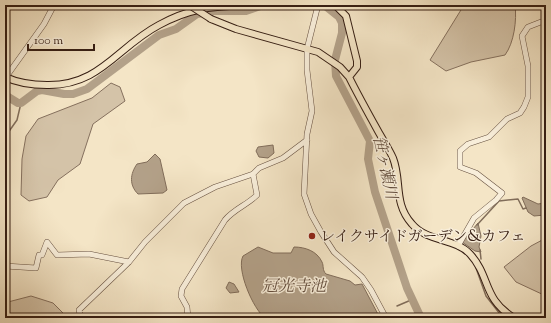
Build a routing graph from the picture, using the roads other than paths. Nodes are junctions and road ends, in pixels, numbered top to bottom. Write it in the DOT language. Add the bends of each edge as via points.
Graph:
graph roads {
  1 [pos="54,5"];
  2 [pos="244,5"];
  3 [pos="317,5"];
  4 [pos="335,5"];
  5 [pos="190,6"];
  6 [pos="546,20"];
  7 [pos="307,49"];
  8 [pos="5,77"];
  9 [pos="349,77"];
  10 [pos="307,140"];
  11 [pos="253,174"];
  12 [pos="458,246"];
  13 [pos="129,262"];
  14 [pos="5,266"];
  15 [pos="81,318"];
  16 [pos="188,318"];
  17 [pos="386,318"];
  18 [pos="514,318"];
  1 -- 8 [label="street" via="44,24"];
  2 -- 8 [label="main road" via="208,7 177,16 158,25 93,74 72,84 30,84"];
  3 -- 7 [label="street"];
  4 -- 9 [label="main road" via="346,16 357,61"];
  5 -- 7 [label="main road, bridge" via="211,19 236,29"];
  6 -- 12 [label="street" via="528,27 523,32 522,40 528,66 528,97 522,110 507,119 489,137 468,144 459,154 460,167 476,173 502,193 474,218"];
  7 -- 9 [label="main road" via="329,58"];
  7 -- 10 [label="street" via="312,111"];
  9 -- 12 [label="main road" via="392,157 397,173 399,203 408,219 421,233"];
  10 -- 11 [label="street" via="283,158 259,168"];
  10 -- 17 [label="street" via="304,194 311,214 334,252 362,276"];
  11 -- 13 [label="street" via="215,187 184,203"];
  11 -- 16 [label="street" via="257,195 250,202 233,210 225,220 182,289 181,296 188,307"];
  12 -- 18 [label="main road" via="469,253 477,263 496,303"];
  13 -- 14 [label="street" via="89,254 57,255 47,242 42,255 39,255 36,268"];
  13 -- 15 [label="street" via="79,310"];
}
